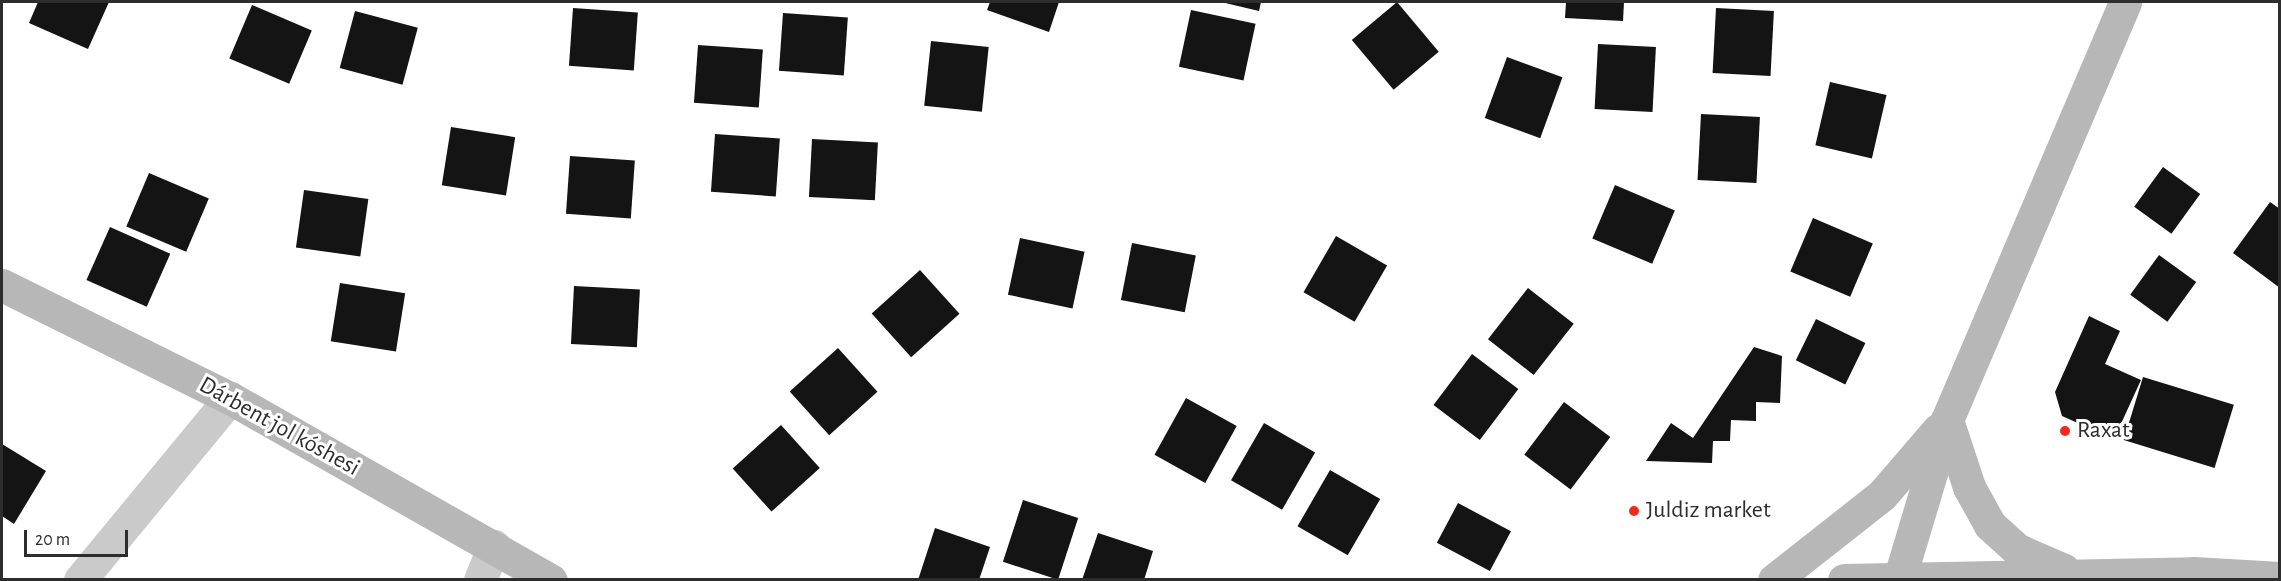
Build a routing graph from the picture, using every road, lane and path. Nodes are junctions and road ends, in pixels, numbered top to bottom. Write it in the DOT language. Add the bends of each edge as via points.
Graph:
graph roads {
  1 [pos="2125,2"];
  2 [pos="2,285"];
  3 [pos="230,398"];
  4 [pos="1947,420"];
  5 [pos="494,546"];
  6 [pos="2076,575"];
  7 [pos="1899,578"];
  8 [pos="2280,578"];
  9 [pos="80,579"];
  10 [pos="480,579"];
  11 [pos="551,579"];
  12 [pos="1774,579"];
  13 [pos="1844,579"];
  1 -- 4 [label="street"];
  2 -- 3 [label="street, Dárbent jol kóshesi"];
  3 -- 5 [label="street, Dárbent jol kóshesi"];
  3 -- 9 [label="street"];
  4 -- 6 [label="street" via="1969,487 1990,525 2018,550"];
  4 -- 7 [label="street"];
  4 -- 12 [label="street" via="1882,495"];
  5 -- 10 [label="street"];
  5 -- 11 [label="street, Dárbent jol kóshesi"];
  6 -- 7 [label="street"];
  6 -- 8 [label="street" via="2194,573"];
  7 -- 13 [label="street"];
}
